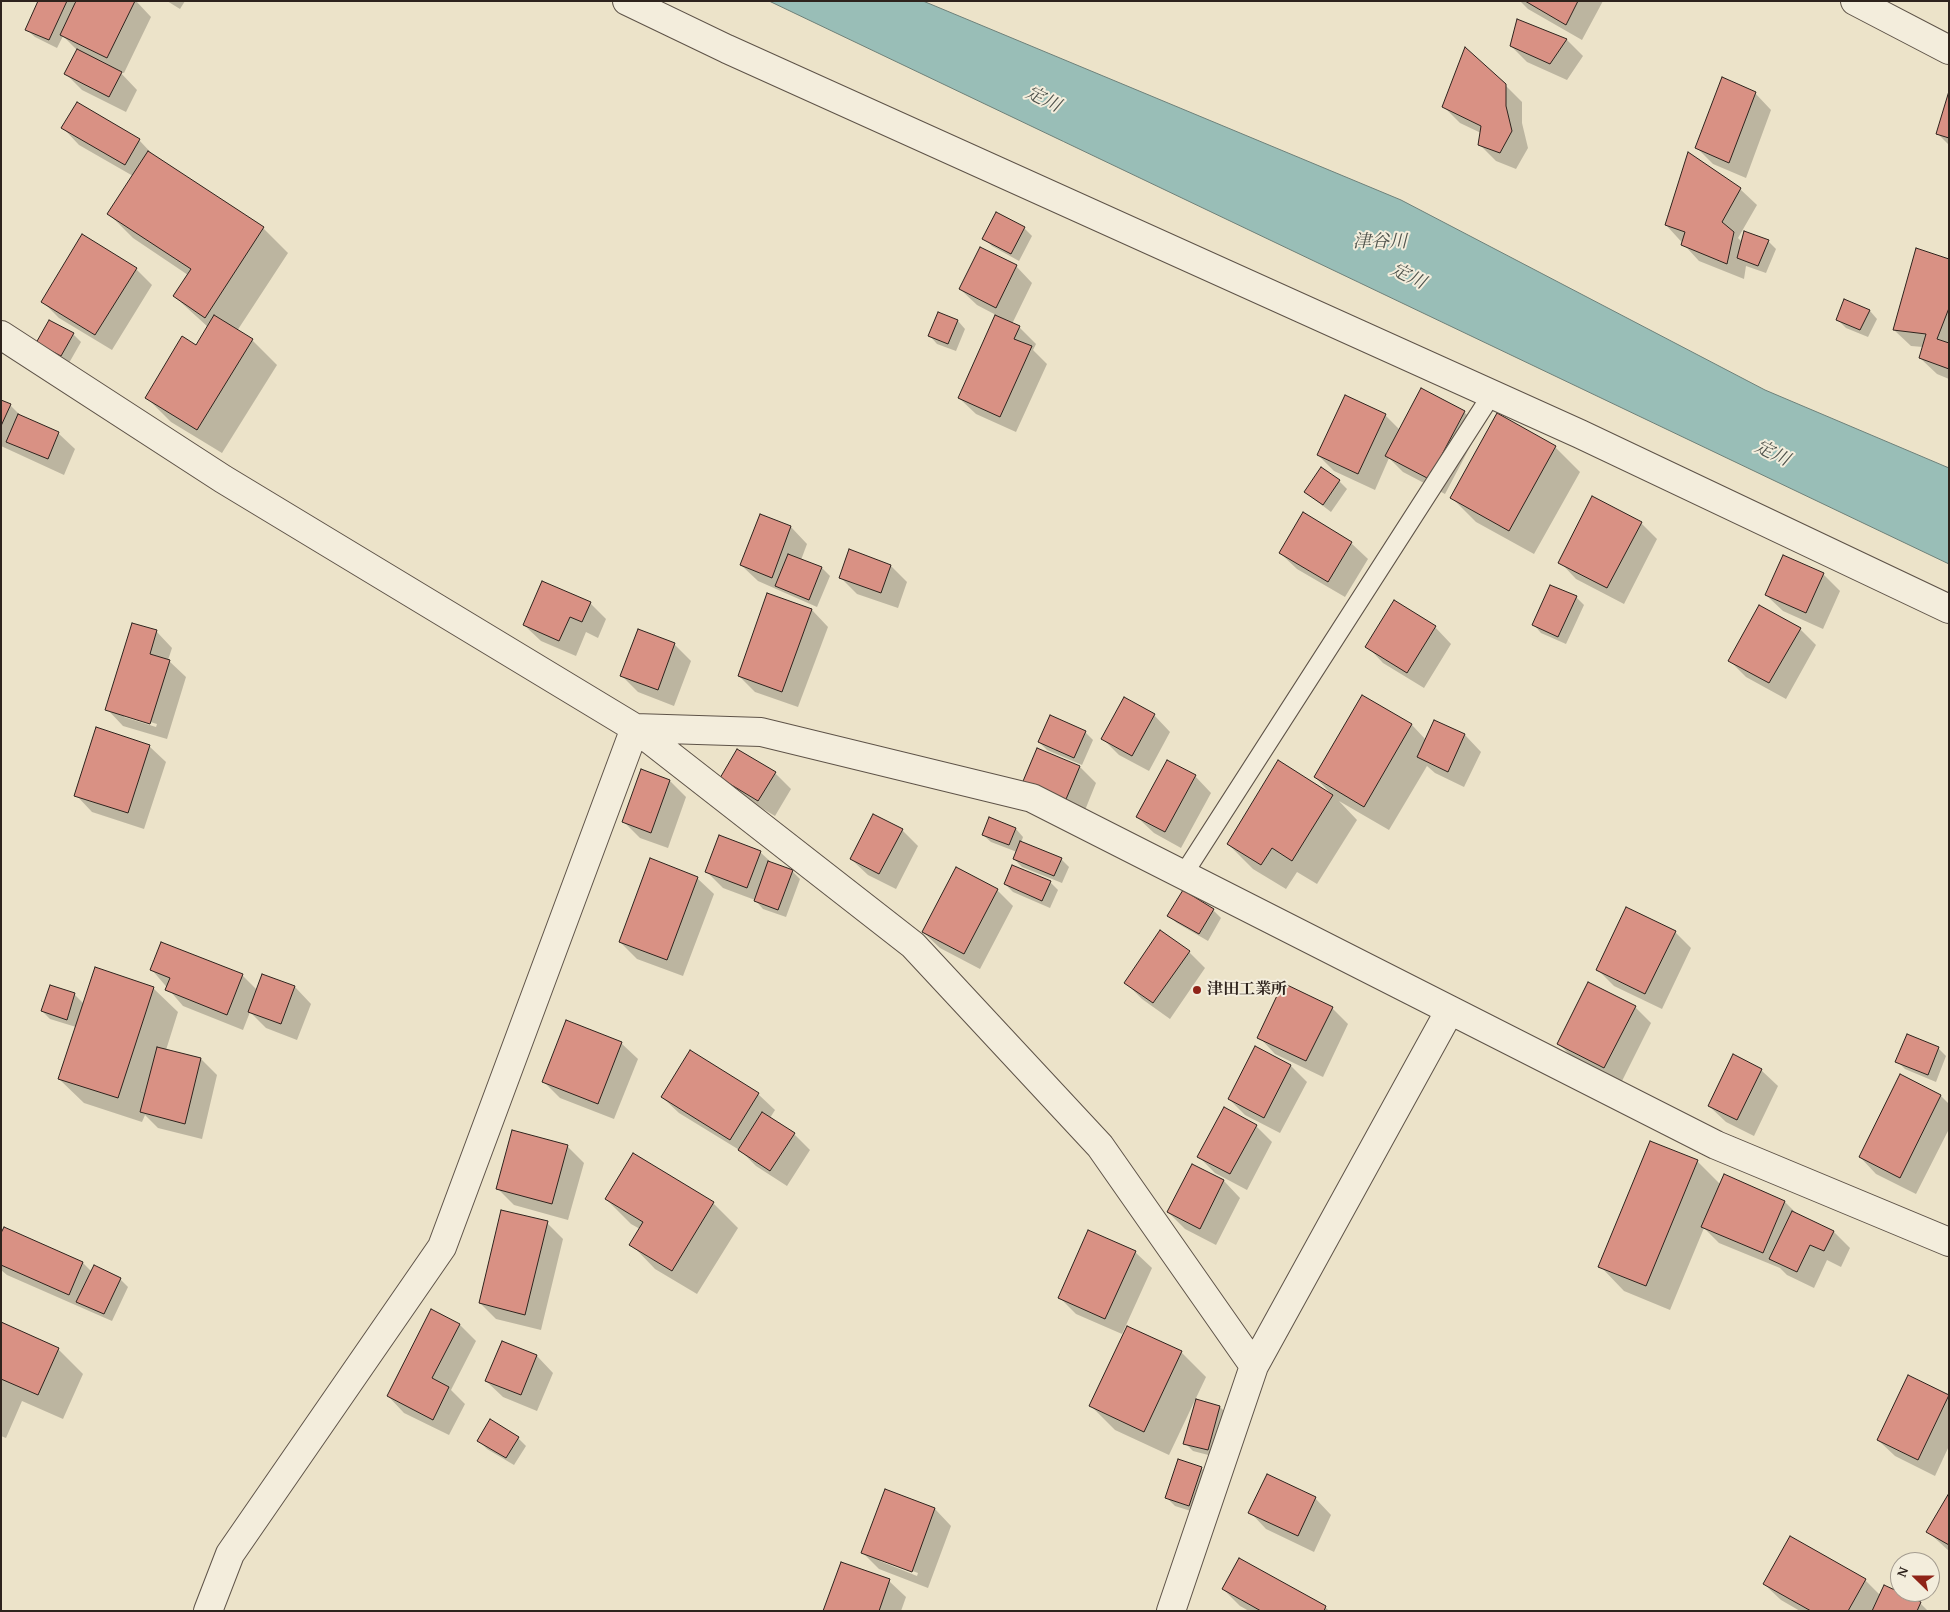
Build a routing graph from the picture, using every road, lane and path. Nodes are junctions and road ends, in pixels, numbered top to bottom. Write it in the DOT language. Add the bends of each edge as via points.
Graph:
graph roads {
  1 [pos="628,1"];
  2 [pos="1855,1"];
  3 [pos="1949,50"];
  4 [pos="1,335"];
  5 [pos="1492,394"];
  6 [pos="1949,609"];
  7 [pos="635,728"];
  8 [pos="1184,874"];
  9 [pos="1450,1010"];
  10 [pos="1949,1242"];
  11 [pos="1254,1366"];
  12 [pos="208,1611"];
  13 [pos="1171,1611"];
  1 -- 5 [label="street" via="727,49"];
  2 -- 3 [label="street"];
  4 -- 7 [label="street" via="223,479"];
  5 -- 6 [label="street"];
  5 -- 8 [label="lane"];
  7 -- 8 [label="street" via="761,732 1032,798"];
  7 -- 11 [label="street" via="913,945 1100,1146"];
  7 -- 12 [label="street" via="442,1248 230,1554"];
  8 -- 9 [label="street"];
  9 -- 10 [label="street" via="1716,1145"];
  9 -- 11 [label="street"];
  11 -- 13 [label="street"];
}
